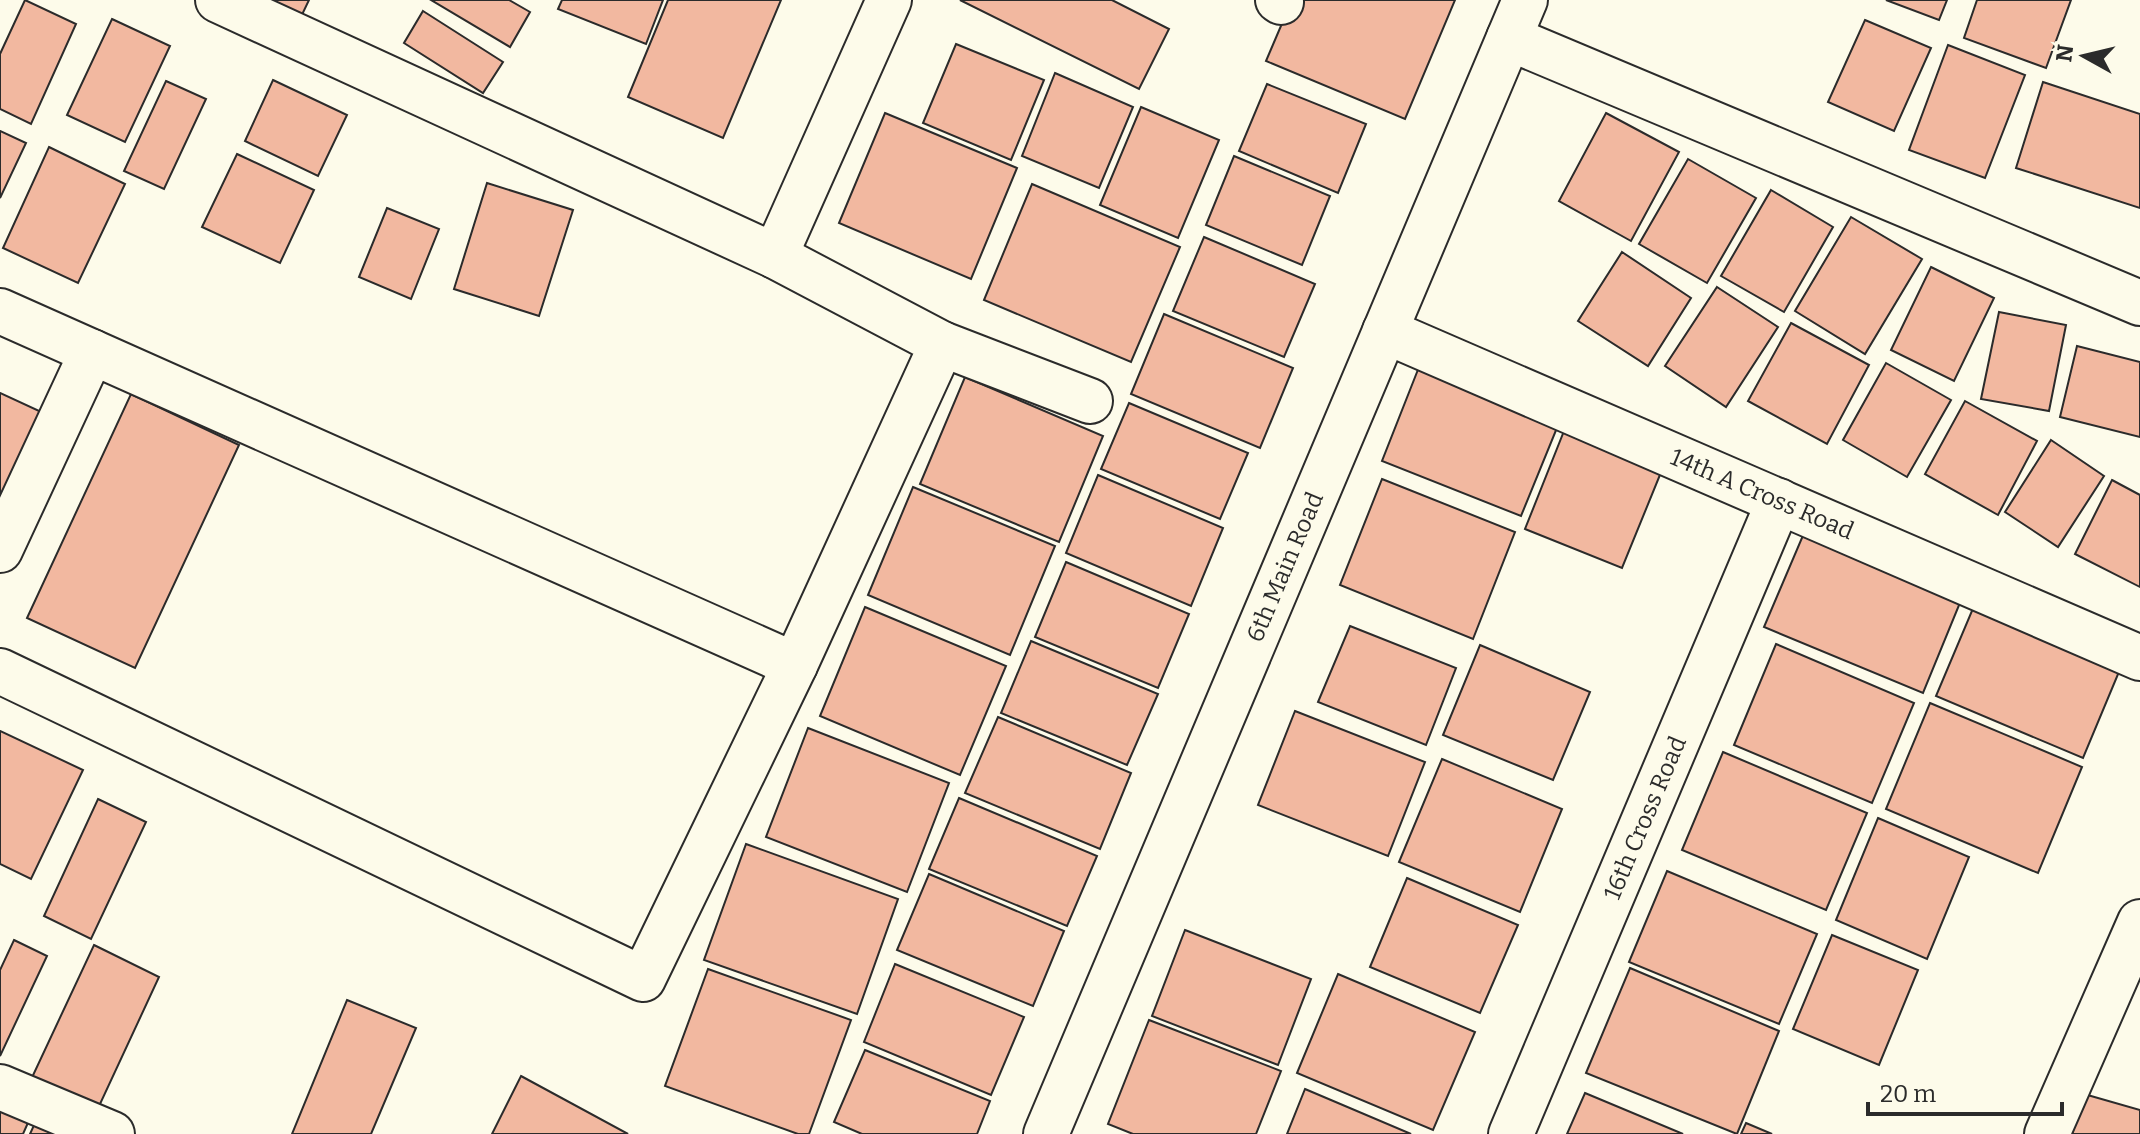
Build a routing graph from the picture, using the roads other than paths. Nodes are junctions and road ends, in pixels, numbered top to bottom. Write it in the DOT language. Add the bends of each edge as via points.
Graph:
graph roads {
  1 [pos="218,0"];
  2 [pos="889,0"];
  3 [pos="1517,19"];
  4 [pos="775,256"];
  5 [pos="2140,303"];
  6 [pos="0,311"];
  7 [pos="1385,331"];
  8 [pos="942,344"];
  9 [pos="92,352"];
  10 [pos="1090,401"];
  11 [pos="1779,501"];
  12 [pos="0,550"];
  13 [pos="2140,658"];
  14 [pos="795,665"];
  15 [pos="0,671"];
  16 [pos="2140,922"];
  17 [pos="0,1087"];
  18 [pos="112,1134"];
  19 [pos="1046,1134"];
  20 [pos="1511,1134"];
  21 [pos="2047,1134"];
  1 -- 4 [label="street"];
  2 -- 4 [label="street"];
  3 -- 5 [label="street"];
  3 -- 7 [label="street, 6th Main Road"];
  4 -- 8 [label="street"];
  6 -- 9 [label="street"];
  7 -- 11 [label="street, 14th A Cross Road"];
  7 -- 19 [label="street, 6th Main Road"];
  8 -- 10 [label="street"];
  8 -- 14 [label="street"];
  9 -- 12 [label="street"];
  9 -- 14 [label="street"];
  11 -- 13 [label="street, 14th A Cross Road"];
  11 -- 20 [label="street, 16th Cross Road"];
  14 -- 15 [label="street" via="643,979"];
  16 -- 21 [label="street"];
  17 -- 18 [label="street"];
}
